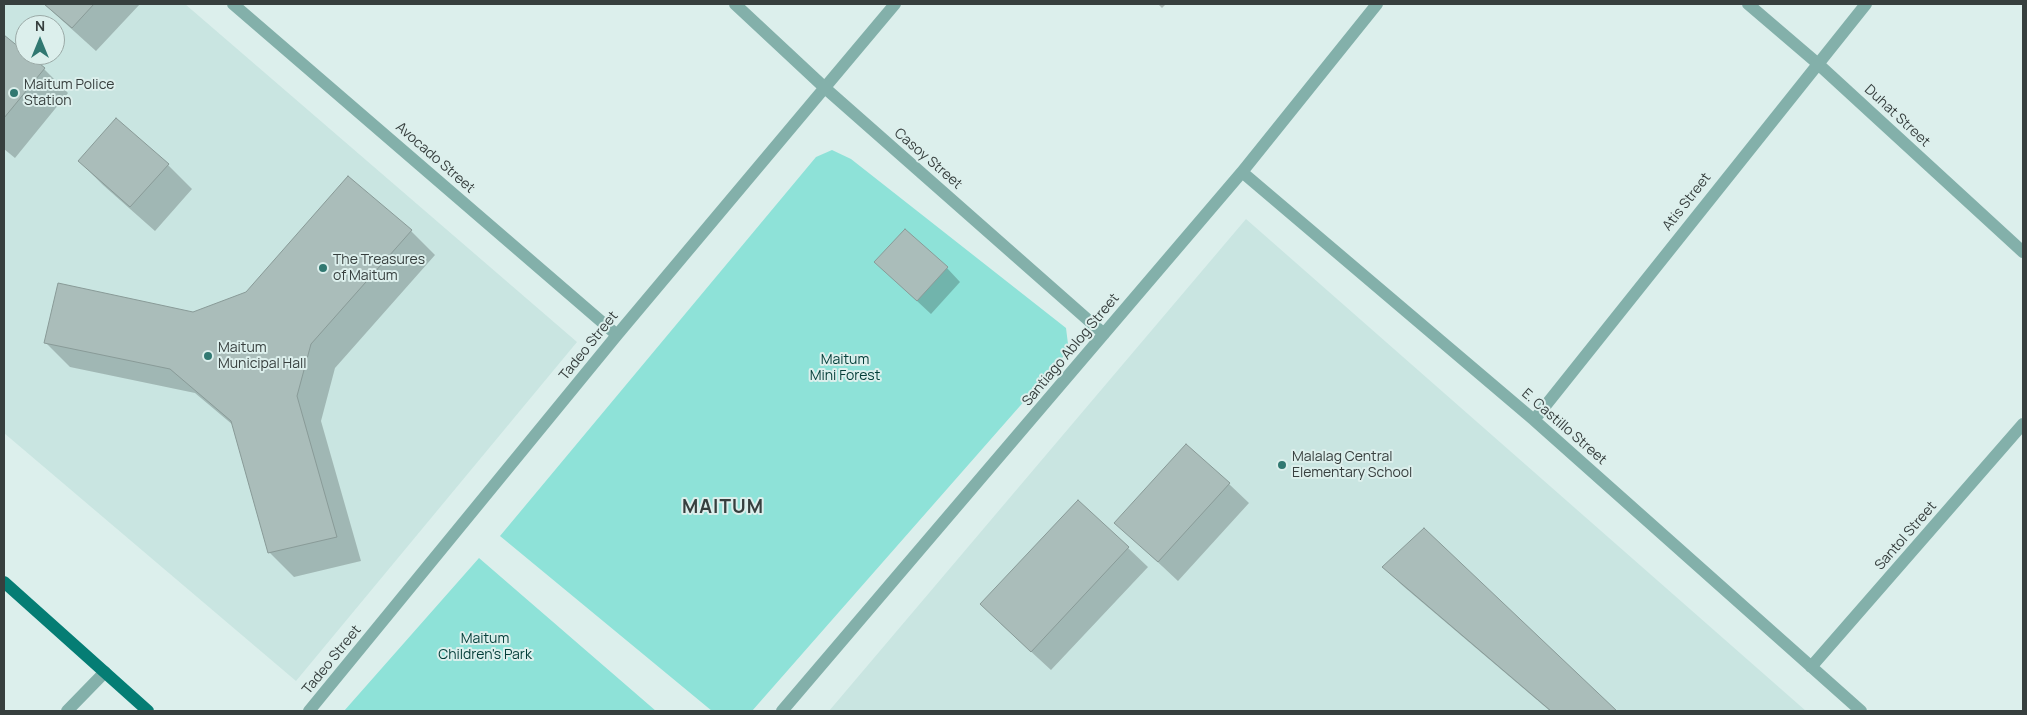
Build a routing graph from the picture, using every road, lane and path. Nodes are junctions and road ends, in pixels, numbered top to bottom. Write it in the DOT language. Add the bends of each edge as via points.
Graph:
graph roads {
  1 [pos="233,4"];
  2 [pos="735,4"];
  3 [pos="895,4"];
  4 [pos="1377,4"];
  5 [pos="1748,4"];
  6 [pos="1866,4"];
  7 [pos="1817,63"];
  8 [pos="825,88"];
  9 [pos="1242,172"];
  10 [pos="2023,252"];
  11 [pos="1104,334"];
  12 [pos="617,335"];
  13 [pos="1534,420"];
  14 [pos="2023,424"];
  15 [pos="4,582"];
  16 [pos="1811,667"];
  17 [pos="105,672"];
  18 [pos="67,711"];
  19 [pos="148,711"];
  20 [pos="309,711"];
  21 [pos="782,711"];
  22 [pos="1861,711"];
  1 -- 12 [label="street, Avocado Street"];
  2 -- 8 [label="street, Casoy Street"];
  3 -- 8 [label="street, Tadeo Street"];
  4 -- 9 [label="street, Santiago Ablog Street"];
  5 -- 7 [label="street, Duhat Street"];
  6 -- 7 [label="street, Atis Street"];
  7 -- 10 [label="street, Duhat Street"];
  7 -- 13 [label="street, Atis Street"];
  8 -- 11 [label="street, Casoy Street"];
  8 -- 12 [label="street, Tadeo Street"];
  9 -- 11 [label="street, Santiago Ablog Street"];
  9 -- 13 [label="street, E. Castillo Street"];
  11 -- 21 [label="street, Santiago Ablog Street"];
  12 -- 20 [label="street, Tadeo Street"];
  13 -- 16 [label="street, E. Castillo Street"];
  14 -- 16 [label="street, Santol Street"];
  15 -- 17 [label="main road"];
  16 -- 22 [label="street, E. Castillo Street"];
  17 -- 18 [label="street"];
  17 -- 19 [label="main road"];
}
